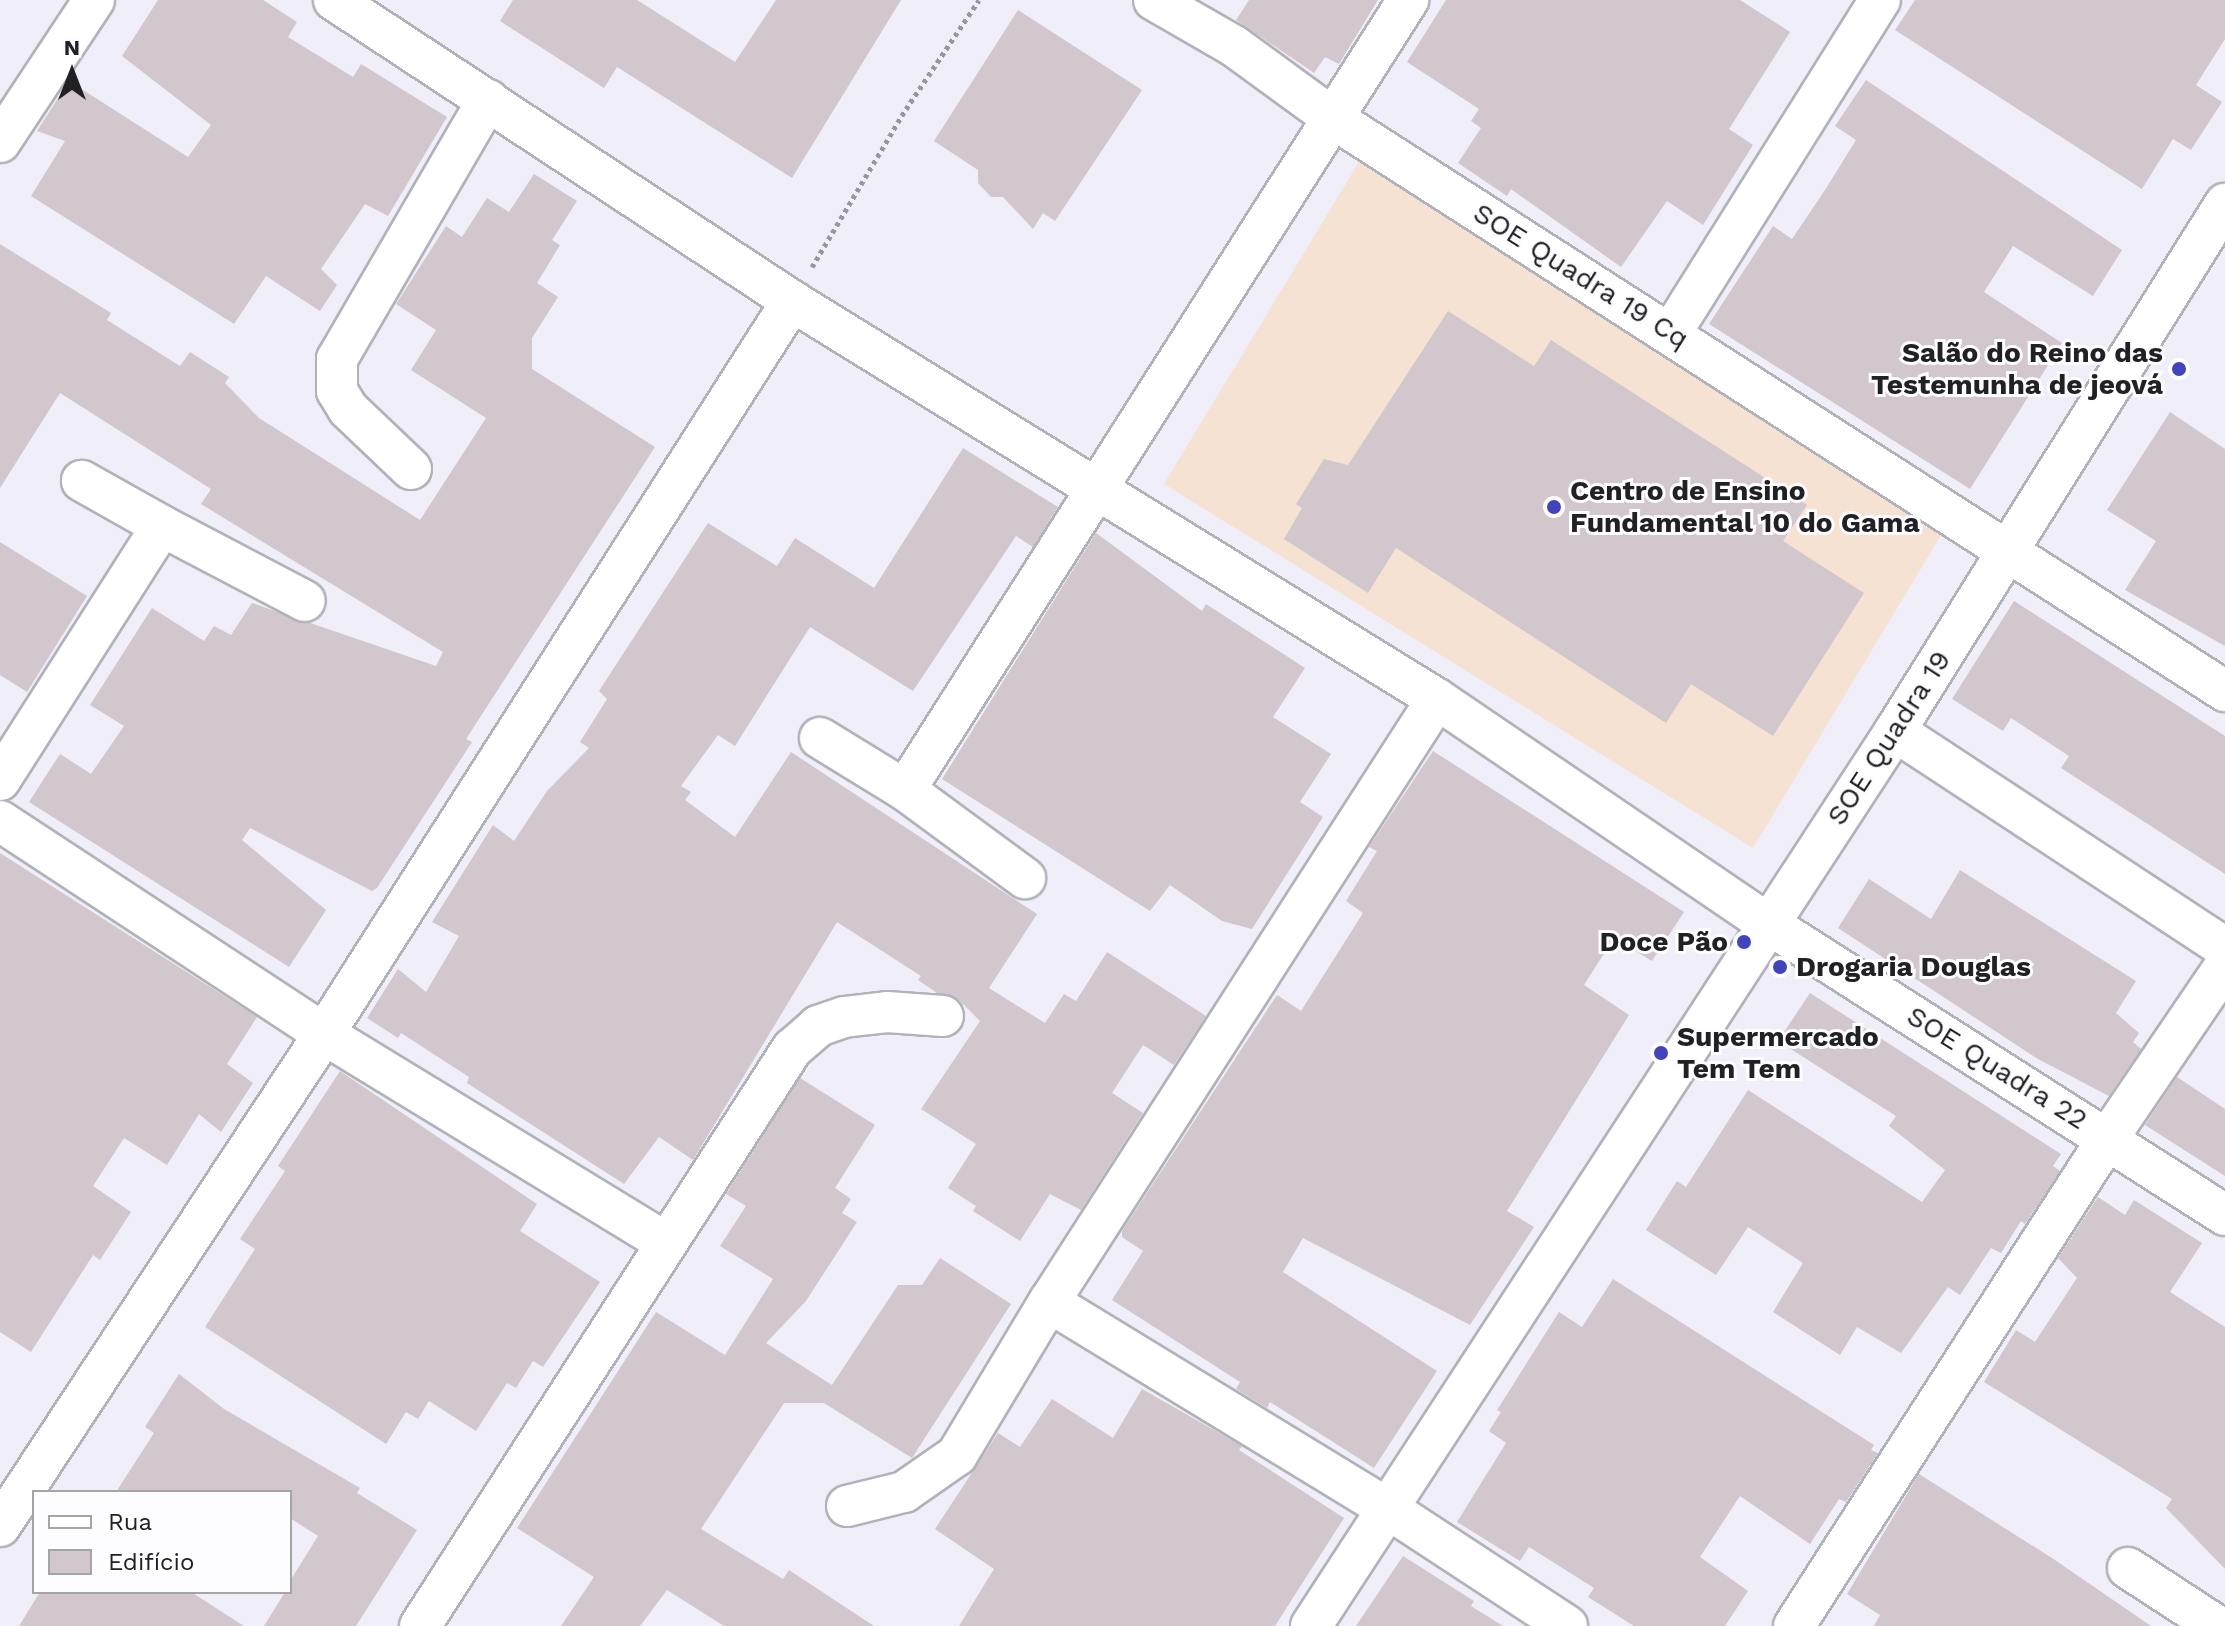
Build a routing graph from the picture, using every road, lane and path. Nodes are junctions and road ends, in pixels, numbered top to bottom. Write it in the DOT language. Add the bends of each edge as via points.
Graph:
graph roads {
  1 [pos="94,0"];
  2 [pos="334,0"];
  3 [pos="979,0"];
  4 [pos="1154,0"];
  5 [pos="1408,0"];
  6 [pos="1880,0"];
  7 [pos="488,100"];
  8 [pos="1334,119"];
  9 [pos="0,142"];
  10 [pos="2225,204"];
  11 [pos="792,301"];
  12 [pos="1671,333"];
  13 [pos="411,469"];
  14 [pos="82,481"];
  15 [pos="1097,493"];
  16 [pos="162,526"];
  17 [pos="2009,553"];
  18 [pos="305,601"];
  19 [pos="2225,691"];
  20 [pos="1437,699"];
  21 [pos="1895,731"];
  22 [pos="820,738"];
  23 [pos="0,780"];
  24 [pos="905,790"];
  25 [pos="0,821"];
  26 [pos="1025,878"];
  27 [pos="1767,923"];
  28 [pos="2225,948"];
  29 [pos="2225,966"];
  30 [pos="943,1016"];
  31 [pos="324,1034"];
  32 [pos="2108,1138"];
  33 [pos="2225,1215"];
  34 [pos="665,1242"];
  35 [pos="1049,1302"];
  36 [pos="847,1506"];
  37 [pos="1387,1508"];
  38 [pos="0,1526"];
  39 [pos="2128,1568"];
  40 [pos="420,1626"];
  41 [pos="1311,1626"];
  42 [pos="1567,1626"];
  43 [pos="1794,1626"];
  44 [pos="2217,1626"];
  1 -- 9 [label="street"];
  2 -- 7 [label="street, SOE Quadra 22"];
  3 -- 11 [label="path" via="906,109"];
  4 -- 8 [label="street, SOE Quadra 19 Cq" via="1234,46"];
  5 -- 8 [label="street"];
  6 -- 12 [label="street"];
  7 -- 11 [label="street, SOE Quadra 22"];
  7 -- 13 [label="street" via="337,359 337,391 348,409"];
  8 -- 12 [label="street, SOE Quadra 19 Cq"];
  8 -- 15 [label="street"];
  10 -- 17 [label="street, SOE Quadra 19"];
  11 -- 15 [label="street, SOE Quadra 22" via="1015,436"];
  11 -- 31 [label="street"];
  12 -- 17 [label="street, SOE Quadra 19 Cq"];
  14 -- 16 [label="street"];
  15 -- 20 [label="street, SOE Quadra 22"];
  15 -- 24 [label="street"];
  16 -- 18 [label="street"];
  16 -- 23 [label="street"];
  17 -- 19 [label="street"];
  17 -- 21 [label="street, SOE Quadra 19"];
  20 -- 27 [label="street, SOE Quadra 22"];
  20 -- 35 [label="street"];
  21 -- 27 [label="street, SOE Quadra 19"];
  21 -- 28 [label="street"];
  22 -- 24 [label="street"];
  24 -- 26 [label="street"];
  25 -- 31 [label="street"];
  27 -- 32 [label="street, SOE Quadra 22"];
  27 -- 37 [label="street, SOE Quadra 19"];
  29 -- 32 [label="street"];
  30 -- 34 [label="street" via="887,1012 818,1026 792,1049"];
  31 -- 34 [label="street"];
  31 -- 38 [label="street"];
  32 -- 33 [label="street, SOE Quadra 22"];
  32 -- 43 [label="street"];
  34 -- 40 [label="street"];
  35 -- 36 [label="street" via="957,1455 904,1492"];
  35 -- 37 [label="street"];
  37 -- 41 [label="street, SOE Quadra 19"];
  37 -- 42 [label="street"];
  39 -- 44 [label="street"];
}
